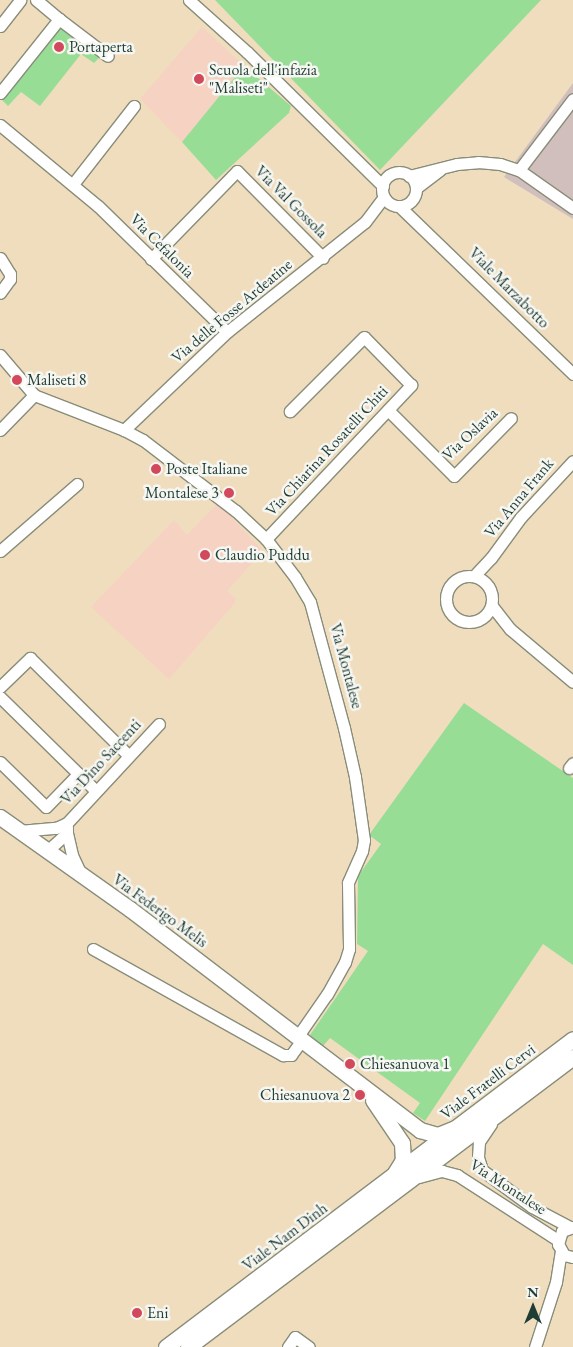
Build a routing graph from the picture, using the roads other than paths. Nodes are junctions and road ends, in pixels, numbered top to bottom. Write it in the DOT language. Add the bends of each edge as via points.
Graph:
graph roads {
  1 [pos="36,0"];
  2 [pos="190,0"];
  3 [pos="16,2"];
  4 [pos="59,20"];
  5 [pos="0,26"];
  6 [pos="108,56"];
  7 [pos="0,93"];
  8 [pos="573,99"];
  9 [pos="134,106"];
  10 [pos="0,125"];
  11 [pos="443,167"];
  12 [pos="519,170"];
  13 [pos="409,176"];
  14 [pos="73,184"];
  15 [pos="385,187"];
  16 [pos="416,191"];
  17 [pos="397,205"];
  18 [pos="573,208"];
  19 [pos="365,222"];
  20 [pos="421,225"];
  21 [pos="0,258"];
  22 [pos="323,258"];
  23 [pos="151,259"];
  24 [pos="0,293"];
  25 [pos="227,332"];
  26 [pos="0,355"];
  27 [pos="573,374"];
  28 [pos="34,395"];
  29 [pos="388,410"];
  30 [pos="290,411"];
  31 [pos="511,418"];
  32 [pos="2,424"];
  33 [pos="124,430"];
  34 [pos="573,461"];
  35 [pos="77,484"];
  36 [pos="266,538"];
  37 [pos="0,551"];
  38 [pos="491,558"];
  39 [pos="474,576"];
  40 [pos="487,584"];
  41 [pos="492,606"];
  42 [pos="482,618"];
  43 [pos="510,629"];
  44 [pos="573,682"];
  45 [pos="0,687"];
  46 [pos="0,697"];
  47 [pos="159,724"];
  48 [pos="129,756"];
  49 [pos="0,762"];
  50 [pos="78,774"];
  51 [pos="96,791"];
  52 [pos="0,817"];
  53 [pos="63,828"];
  54 [pos="19,831"];
  55 [pos="46,851"];
  56 [pos="82,876"];
  57 [pos="93,949"];
  58 [pos="300,1038"];
  59 [pos="573,1039"];
  60 [pos="573,1057"];
  61 [pos="368,1092"];
  62 [pos="498,1114"];
  63 [pos="458,1127"];
  64 [pos="424,1152"];
  65 [pos="446,1152"];
  66 [pos="390,1179"];
  67 [pos="408,1181"];
  68 [pos="571,1227"];
  69 [pos="558,1240"];
  70 [pos="562,1252"];
  71 [pos="573,1259"];
  72 [pos="556,1282"];
  73 [pos="292,1342"];
  74 [pos="166,1347"];
  75 [pos="188,1347"];
  76 [pos="309,1347"];
  77 [pos="535,1347"];
  1 -- 4 [label="street"];
  2 -- 15 [label="street"];
  3 -- 5 [label="street"];
  4 -- 6 [label="street"];
  4 -- 7 [label="street"];
  8 -- 12 [label="street"];
  9 -- 14 [label="street"];
  10 -- 14 [label="street, Via Cefalonia"];
  11 -- 12 [label="street" via="478,162"];
  11 -- 13 [label="street"];
  11 -- 16 [label="street"];
  12 -- 18 [label="street"];
  13 -- 15 [label="street" via="396,172"];
  13 -- 16 [label="street"];
  14 -- 23 [label="street, Via Cefalonia"];
  15 -- 17 [label="street"];
  15 -- 19 [label="street, Via delle Fosse Ardeatine"];
  16 -- 17 [label="street" via="411,200"];
  16 -- 20 [label="street"];
  17 -- 19 [label="street, Via delle Fosse Ardeatine"];
  17 -- 20 [label="street, Viale Marzabotto"];
  19 -- 22 [label="street, Via delle Fosse Ardeatine"];
  20 -- 27 [label="street, Viale Marzabotto"];
  21 -- 24 [label="street" via="9,269 10,279"];
  22 -- 23 [label="street, Via Val Gossola" via="237,172"];
  22 -- 25 [label="street, Via delle Fosse Ardeatine"];
  23 -- 25 [label="street, Via Cefalonia"];
  25 -- 33 [label="street, Via delle Fosse Ardeatine"];
  26 -- 28 [label="street, Via Montalese"];
  28 -- 32 [label="street"];
  28 -- 33 [label="street, Via Montalese"];
  29 -- 30 [label="street, Via Chiarina Rosatelli Chiti" via="411,385 364,336"];
  29 -- 31 [label="street, Via Oslavia" via="454,476"];
  29 -- 36 [label="street, Via Chiarina Rosatelli Chiti"];
  33 -- 36 [label="street, Via Montalese" via="160,451"];
  34 -- 38 [label="street, Via Anna Frank" via="520,517"];
  35 -- 37 [label="street"];
  36 -- 58 [label="street, Via Montalese" via="310,602 344,728 364,840 348,883 349,949 345,962"];
  38 -- 39 [label="street, Via Anna Frank"];
  38 -- 40 [label="street"];
  39 -- 40 [label="street"];
  39 -- 42 [label="street" via="453,582 448,588 446,603 453,616 460,620 475,622"];
  40 -- 41 [label="street" via="491,590"];
  41 -- 42 [label="street"];
  41 -- 43 [label="street"];
  42 -- 43 [label="street"];
  43 -- 44 [label="street"];
  45 -- 48 [label="street" via="30,658"];
  46 -- 50 [label="street"];
  47 -- 48 [label="street, Via Dino Saccenti"];
  48 -- 51 [label="street, Via Dino Saccenti"];
  49 -- 50 [label="street" via="46,808"];
  50 -- 51 [label="street"];
  51 -- 53 [label="street, Via Dino Saccenti"];
  52 -- 54 [label="main road, Via Federigo Melis"];
  53 -- 54 [label="street"];
  53 -- 55 [label="street, Via Dino Saccenti"];
  53 -- 56 [label="street"];
  54 -- 55 [label="main road, Via Federigo Melis"];
  55 -- 56 [label="main road, Via Federigo Melis"];
  56 -- 58 [label="main road, Via Federigo Melis"];
  57 -- 58 [label="street, Via Montalese" via="283,1055 291,1056"];
  58 -- 61 [label="main road"];
  59 -- 63 [label="main road, Viale Fratelli Cervi"];
  60 -- 62 [label="main road, Viale Fratelli Cervi"];
  61 -- 63 [label="main road" via="430,1134 438,1135"];
  61 -- 66 [label="main road" via="402,1143 403,1160"];
  62 -- 65 [label="main road, Viale Fratelli Cervi"];
  62 -- 68 [label="street, Via Montalese" via="478,1142 482,1170 532,1206"];
  63 -- 64 [label="main road, Viale Fratelli Cervi"];
  64 -- 66 [label="main road, Viale Nam Dinh"];
  65 -- 67 [label="main road, Viale Nam Dinh"];
  66 -- 74 [label="main road, Viale Nam Dinh"];
  67 -- 69 [label="street, Via Montalese" via="434,1172 453,1173"];
  67 -- 75 [label="main road, Viale Nam Dinh"];
  68 -- 69 [label="street, Via Montalese" via="562,1232"];
  69 -- 70 [label="street"];
  70 -- 71 [label="street"];
  70 -- 72 [label="street"];
  71 -- 72 [label="street"];
  72 -- 77 [label="street"];
  73 -- 76 [label="street"];
}
